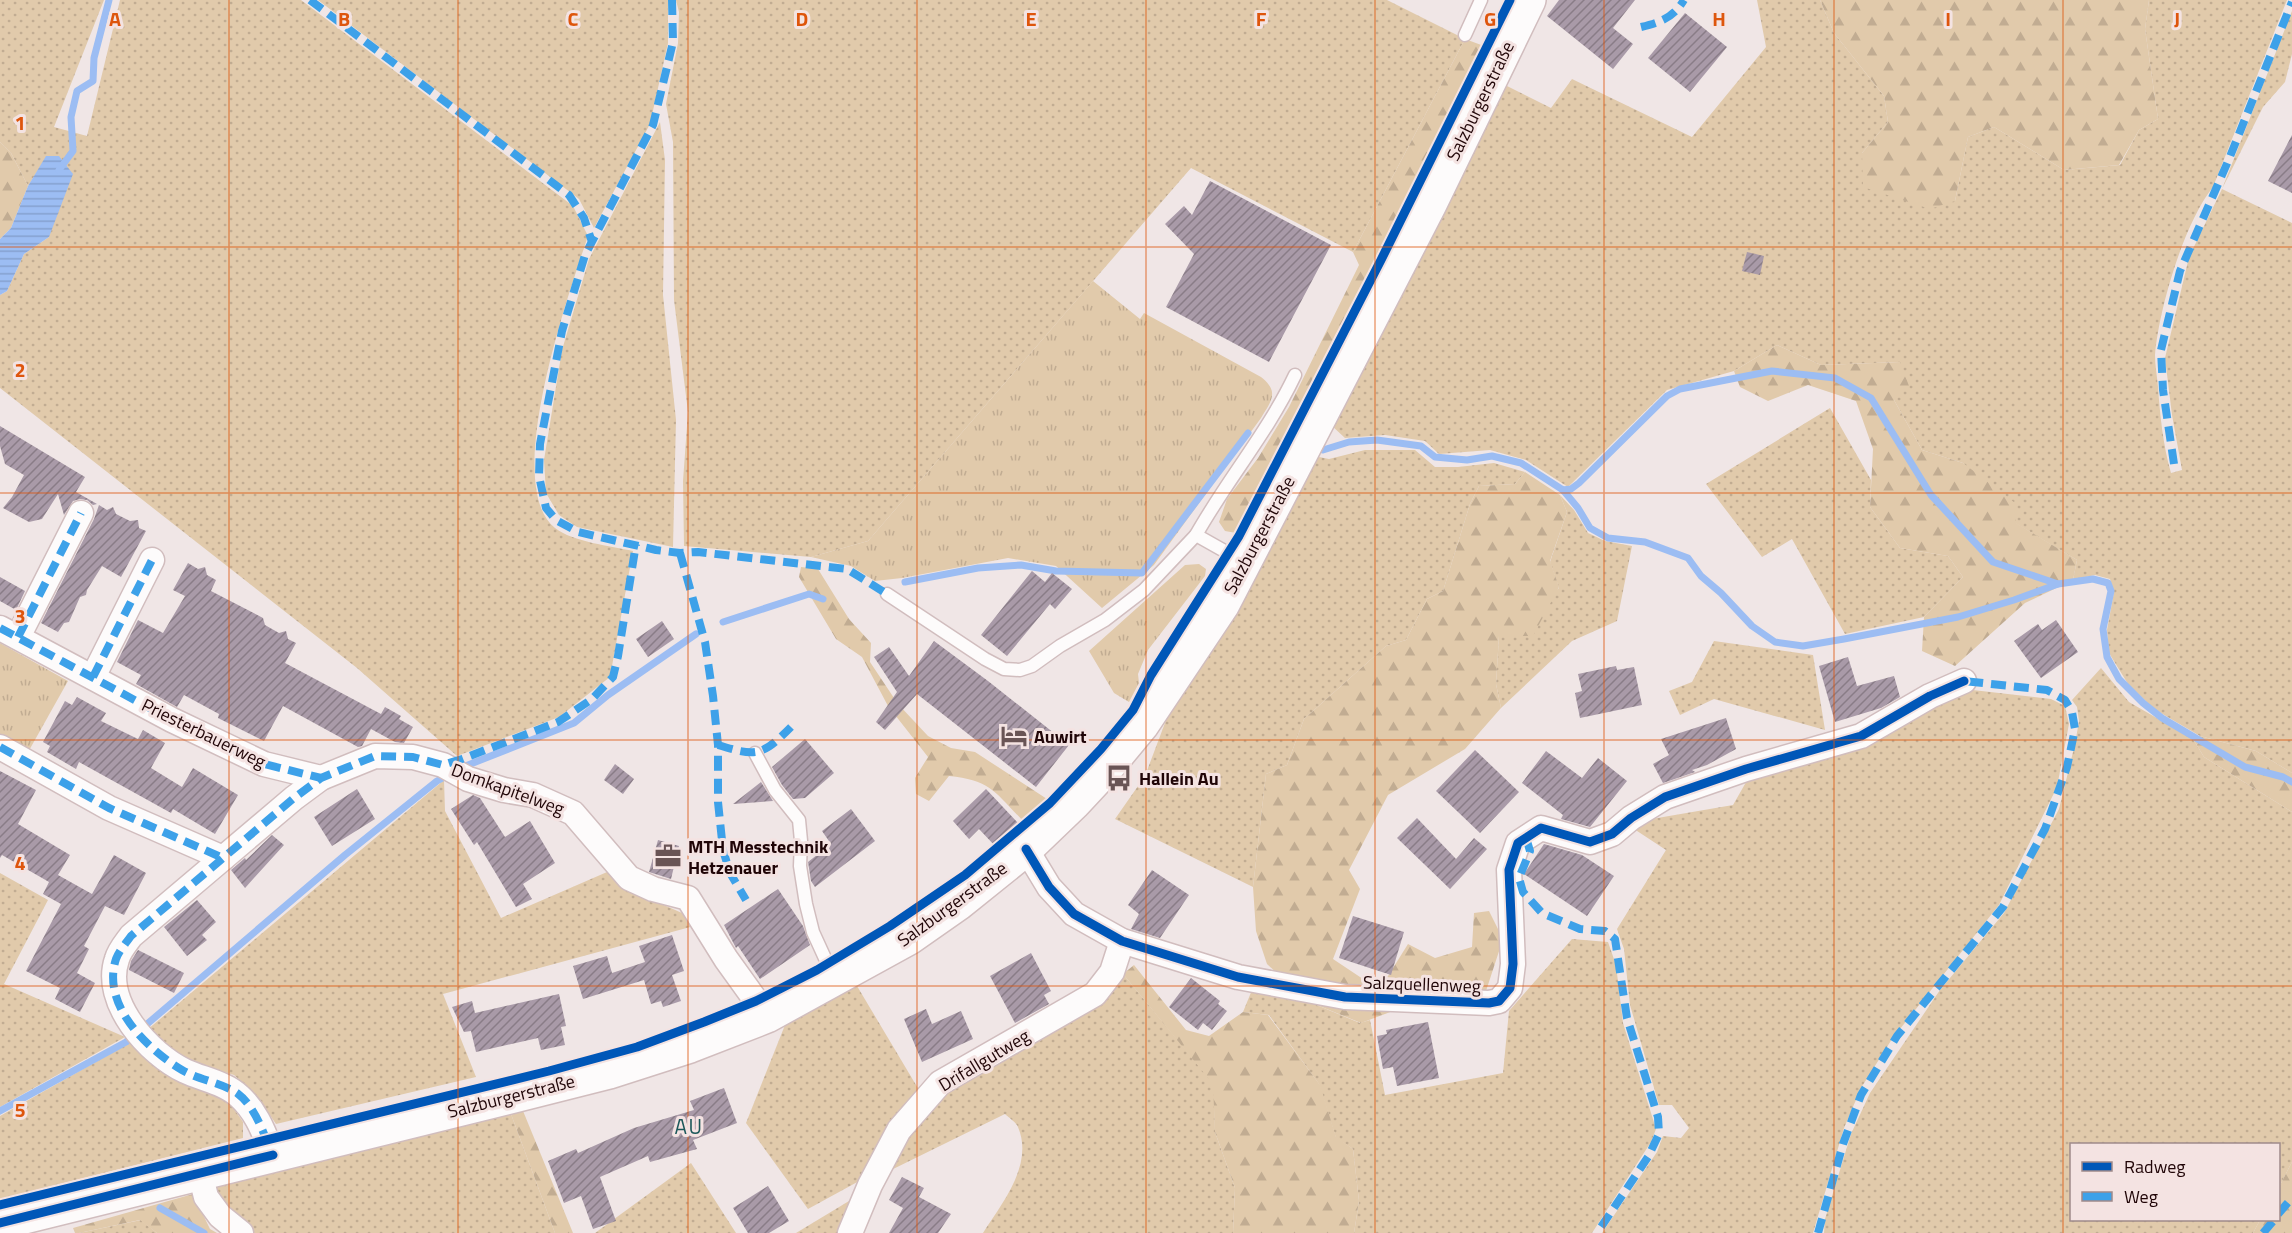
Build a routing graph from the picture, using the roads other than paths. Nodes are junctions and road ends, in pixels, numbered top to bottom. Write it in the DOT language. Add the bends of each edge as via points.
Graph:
graph roads {
  1 [pos="1481,0"];
  2 [pos="1528,0"];
  3 [pos="1465,35"];
  4 [pos="1295,375"];
  5 [pos="81,513"];
  6 [pos="1196,535"];
  7 [pos="152,560"];
  8 [pos="1245,562"];
  9 [pos="887,594"];
  10 [pos="9,632"];
  11 [pos="93,677"];
  12 [pos="1964,681"];
  13 [pos="0,747"];
  14 [pos="755,753"];
  15 [pos="321,778"];
  16 [pos="1026,849"];
  17 [pos="223,858"];
  18 [pos="1122,940"];
  19 [pos="835,979"];
  20 [pos="767,1016"];
  21 [pos="273,1155"];
  22 [pos="203,1184"];
  23 [pos="0,1223"];
  24 [pos="241,1233"];
  25 [pos="850,1233"];
  1 -- 3 [label="lane"];
  2 -- 8 [label="main road, Salzburgerstraße" via="1429,206"];
  4 -- 6 [label="lane" via="1277,411"];
  5 -- 10 [label="street, Priesterbauerweg"];
  6 -- 8 [label="lane"];
  6 -- 9 [label="lane" via="1144,590 1105,620 1020,670 1005,669 984,659"];
  7 -- 11 [label="street"];
  8 -- 16 [label="main road, Salzburgerstraße" via="1201,639 1142,725 1075,802"];
  10 -- 11 [label="street, Priesterbauerweg"];
  11 -- 15 [label="street, Priesterbauerweg" via="264,764"];
  12 -- 18 [label="street, Salzquellenweg" via="1861,736 1665,797 1612,834 1590,842 1541,828 1518,843 1509,870 1513,952 1510,988 1499,1001 1489,1004 1345,997 1238,977"];
  13 -- 17 [label="street" via="109,808"];
  14 -- 19 [label="lane" via="775,790 799,820 806,904 813,932"];
  15 -- 17 [label="street, Domkapitelweg"];
  15 -- 20 [label="street, Domkapitelweg" via="375,756 413,757 443,765 468,779 533,795 573,813 629,878 688,898"];
  16 -- 18 [label="street, Salzquellenweg" via="1049,887 1074,914"];
  16 -- 19 [label="main road, Salzburgerstraße" via="909,938"];
  17 -- 21 [label="street, Domkapitelweg" via="131,936 117,959 113,982 116,999 138,1032 162,1056 184,1071 238,1094 256,1115"];
  18 -- 25 [label="street, Drifallgutweg" via="1112,972 1095,994 940,1083 899,1130"];
  19 -- 20 [label="main road, Salzburgerstraße"];
  20 -- 21 [label="main road, Salzburgerstraße" via="690,1047 609,1072"];
  21 -- 22 [label="main road, Salzburgerstraße"];
  22 -- 23 [label="main road, Salzburgerstraße"];
  22 -- 24 [label="street" via="220,1216"];
}
